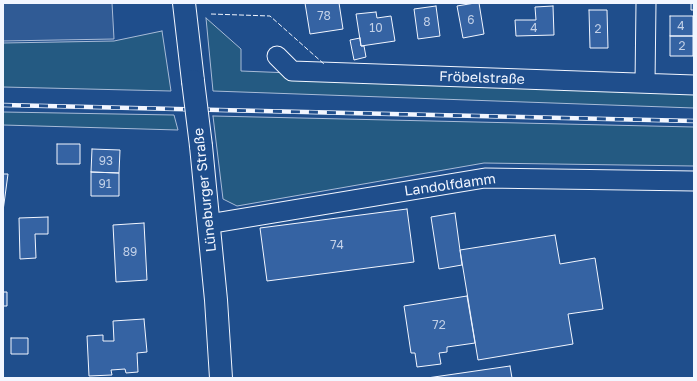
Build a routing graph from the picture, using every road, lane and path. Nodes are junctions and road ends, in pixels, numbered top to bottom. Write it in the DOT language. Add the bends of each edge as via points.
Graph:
graph roads {
  1 [pos="184,3"];
  2 [pos="646,3"];
  3 [pos="277,56"];
  4 [pos="645,83"];
  5 [pos="694,85"];
  6 [pos="694,181"];
  7 [pos="208,224"];
  8 [pos="221,378"];
  1 -- 7 [label="main road, Lüneburger Straße, bridge"];
  2 -- 4 [label="street"];
  3 -- 4 [label="street, Fröbelstraße" via="292,71"];
  4 -- 5 [label="street, Fröbelstraße"];
  6 -- 7 [label="street, Landolfdamm" via="485,178"];
  7 -- 8 [label="main road, Lüneburger Straße"];
}
